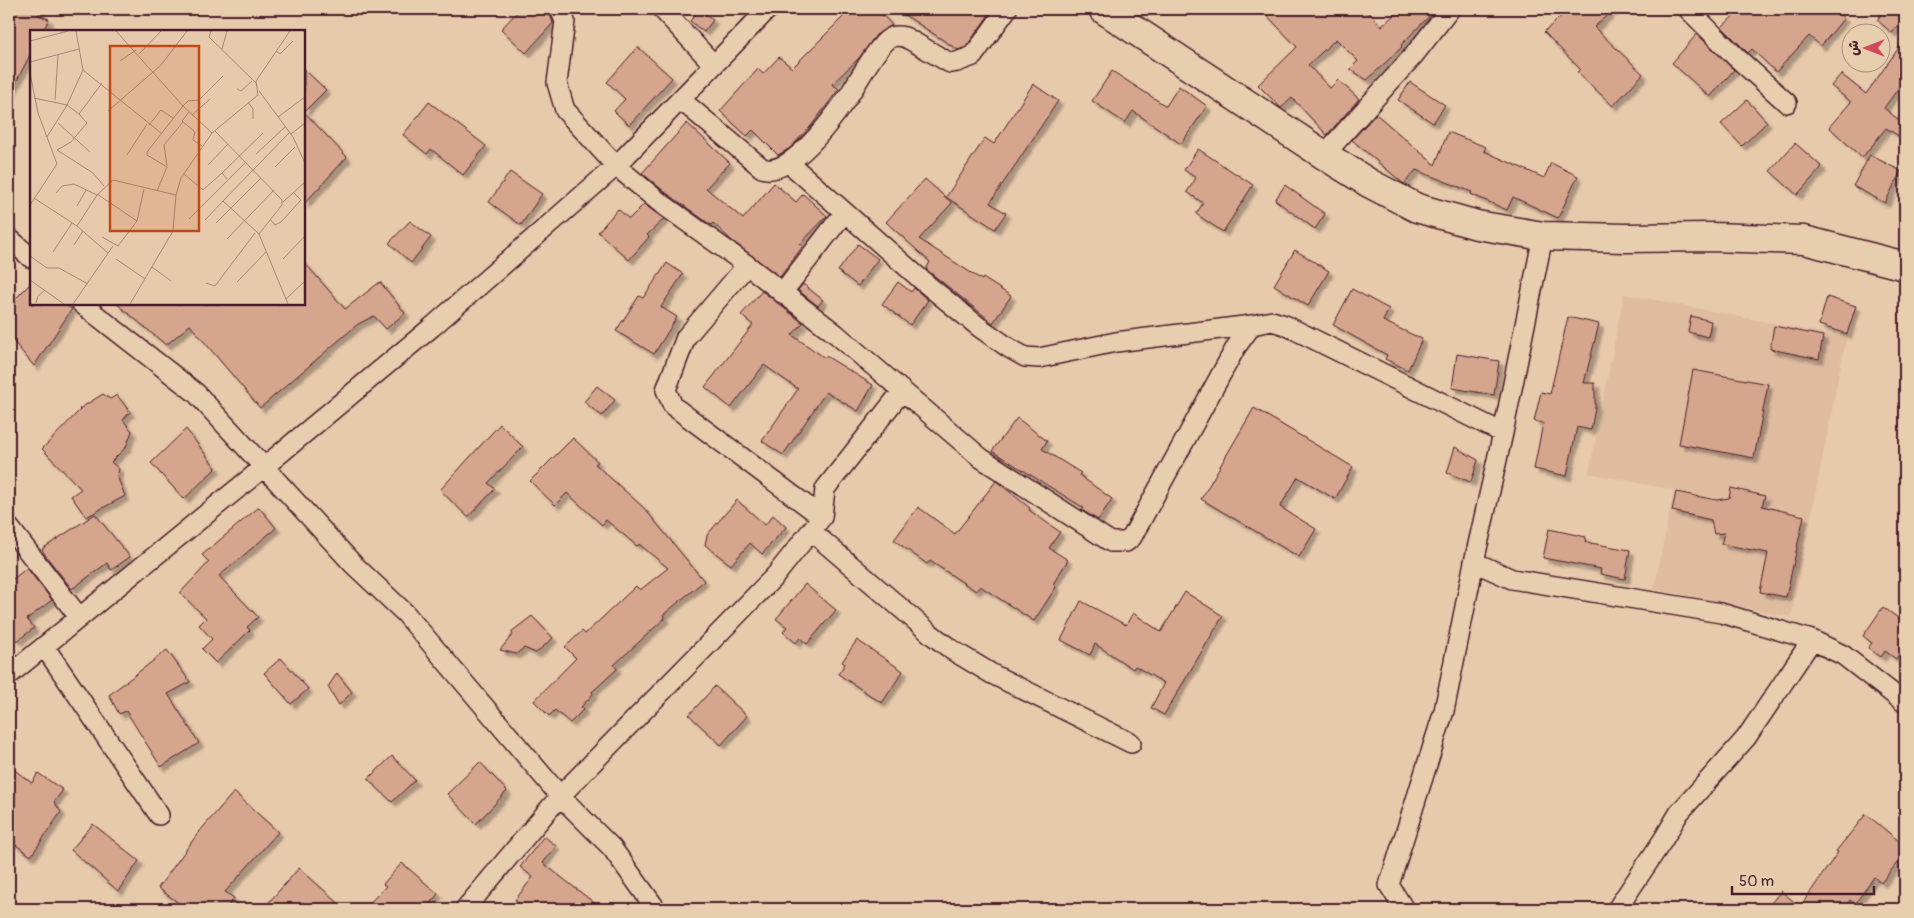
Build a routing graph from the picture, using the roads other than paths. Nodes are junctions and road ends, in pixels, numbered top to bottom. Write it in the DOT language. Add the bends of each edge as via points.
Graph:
graph roads {
  1 [pos="560,9"];
  2 [pos="662,9"];
  3 [pos="768,9"];
  4 [pos="1006,9"];
  5 [pos="1103,9"];
  6 [pos="1450,9"];
  7 [pos="1688,9"];
  8 [pos="714,66"];
  9 [pos="681,100"];
  10 [pos="1787,103"];
  11 [pos="1324,155"];
  12 [pos="789,163"];
  13 [pos="616,166"];
  14 [pos="844,213"];
  15 [pos="1543,236"];
  16 [pos="9,238"];
  17 [pos="30,257"];
  18 [pos="747,265"];
  19 [pos="1905,266"];
  20 [pos="782,293"];
  21 [pos="83,305"];
  22 [pos="1252,325"];
  23 [pos="902,391"];
  24 [pos="1503,433"];
  25 [pos="264,467"];
  26 [pos="816,524"];
  27 [pos="9,527"];
  28 [pos="1474,562"];
  29 [pos="79,617"];
  30 [pos="1812,640"];
  31 [pos="44,646"];
  32 [pos="9,675"];
  33 [pos="1905,702"];
  34 [pos="1131,743"];
  35 [pos="560,796"];
  36 [pos="159,814"];
  37 [pos="465,909"];
  38 [pos="656,909"];
  39 [pos="1404,909"];
  40 [pos="1617,909"];
  1 -- 13 [label="street" via="565,21 557,82 565,110"];
  2 -- 8 [label="street"];
  3 -- 8 [label="street"];
  4 -- 12 [label="street" via="973,56 957,62 950,63 905,37 891,37 875,54 845,102"];
  5 -- 11 [label="street"];
  6 -- 11 [label="street"];
  7 -- 10 [label="street"];
  8 -- 9 [label="street"];
  9 -- 12 [label="street" via="762,168 776,169"];
  9 -- 13 [label="street"];
  11 -- 15 [label="street" via="1417,208 1476,225"];
  12 -- 14 [label="street"];
  13 -- 18 [label="street" via="658,201"];
  13 -- 25 [label="street" via="432,327"];
  14 -- 20 [label="street"];
  14 -- 22 [label="street" via="979,327 1025,357 1039,358 1116,342"];
  15 -- 19 [label="street" via="1804,240"];
  15 -- 24 [label="street"];
  16 -- 17 [label="street"];
  18 -- 20 [label="street"];
  18 -- 26 [label="street" via="686,337 666,390 673,406"];
  20 -- 23 [label="street"];
  21 -- 25 [label="street" via="196,393"];
  22 -- 23 [label="street" via="1236,347 1132,537 1126,542 1111,542 1095,533 981,458"];
  22 -- 24 [label="street" via="1272,322 1285,325"];
  23 -- 26 [label="street" via="825,489"];
  24 -- 28 [label="street"];
  25 -- 29 [label="street"];
  25 -- 35 [label="street" via="446,659"];
  26 -- 34 [label="street" via="931,634 952,650 992,674"];
  26 -- 35 [label="street" via="775,576"];
  27 -- 29 [label="street"];
  28 -- 30 [label="street" via="1512,578 1720,613"];
  28 -- 39 [label="street" via="1444,711 1389,885"];
  29 -- 31 [label="street"];
  30 -- 33 [label="street" via="1843,655"];
  30 -- 40 [label="street" via="1746,738 1679,813"];
  31 -- 32 [label="street"];
  31 -- 36 [label="street"];
  35 -- 37 [label="street"];
  35 -- 38 [label="street" via="612,848"];
}
